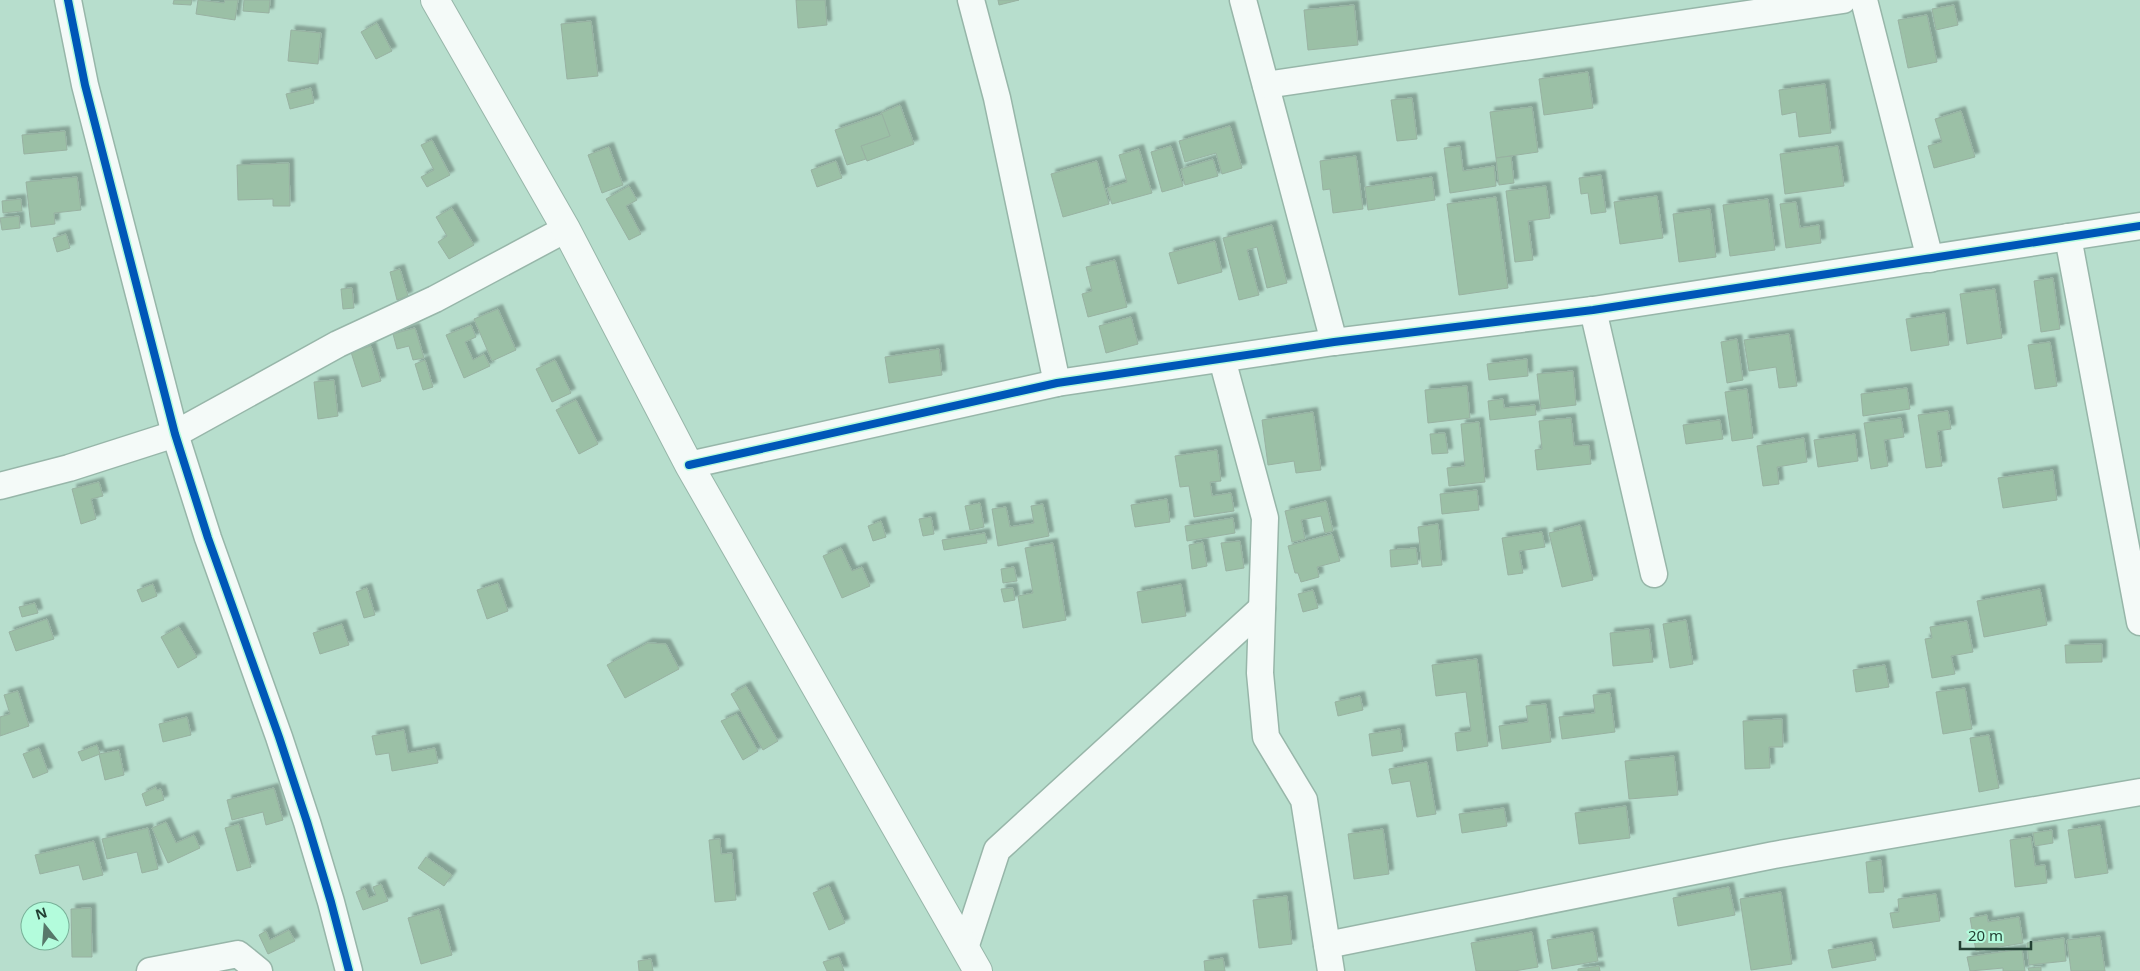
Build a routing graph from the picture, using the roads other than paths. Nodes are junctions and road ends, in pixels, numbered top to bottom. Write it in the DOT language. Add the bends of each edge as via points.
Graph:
graph roads {
  1 [pos="68,0"];
  2 [pos="435,0"];
  3 [pos="971,0"];
  4 [pos="1243,0"];
  5 [pos="1843,0"];
  6 [pos="1864,0"];
  7 [pos="1266,85"];
  8 [pos="2140,226"];
  9 [pos="566,229"];
  10 [pos="2068,237"];
  11 [pos="1930,259"];
  12 [pos="1593,310"];
  13 [pos="1334,342"];
  14 [pos="1222,359"];
  15 [pos="1058,382"];
  16 [pos="176,434"];
  17 [pos="689,465"];
  18 [pos="0,486"];
  19 [pos="1654,574"];
  20 [pos="1262,608"];
  21 [pos="2140,622"];
  22 [pos="2140,792"];
  23 [pos="1328,945"];
  24 [pos="972,960"];
  25 [pos="150,971"];
  26 [pos="259,971"];
  27 [pos="349,971"];
  28 [pos="1332,971"];
  1 -- 16 [label="street" via="85,85"];
  2 -- 9 [label="main road"];
  3 -- 15 [label="street" via="997,98"];
  4 -- 7 [label="street"];
  5 -- 7 [label="street"];
  6 -- 11 [label="street"];
  7 -- 13 [label="street"];
  8 -- 10 [label="street"];
  9 -- 16 [label="street" via="435,299 338,344"];
  9 -- 17 [label="main road"];
  10 -- 11 [label="street"];
  10 -- 21 [label="street"];
  11 -- 12 [label="street"];
  12 -- 13 [label="street"];
  12 -- 19 [label="street"];
  13 -- 14 [label="street"];
  14 -- 15 [label="street"];
  14 -- 20 [label="street" via="1265,518"];
  15 -- 17 [label="street"];
  16 -- 18 [label="street"];
  16 -- 27 [label="street" via="208,538 307,822"];
  17 -- 24 [label="main road"];
  20 -- 23 [label="street" via="1260,673 1266,737 1304,800"];
  20 -- 24 [label="street" via="997,850"];
  22 -- 23 [label="street" via="1774,855"];
  23 -- 28 [label="street"];
  25 -- 26 [label="street" via="238,954"];
}
